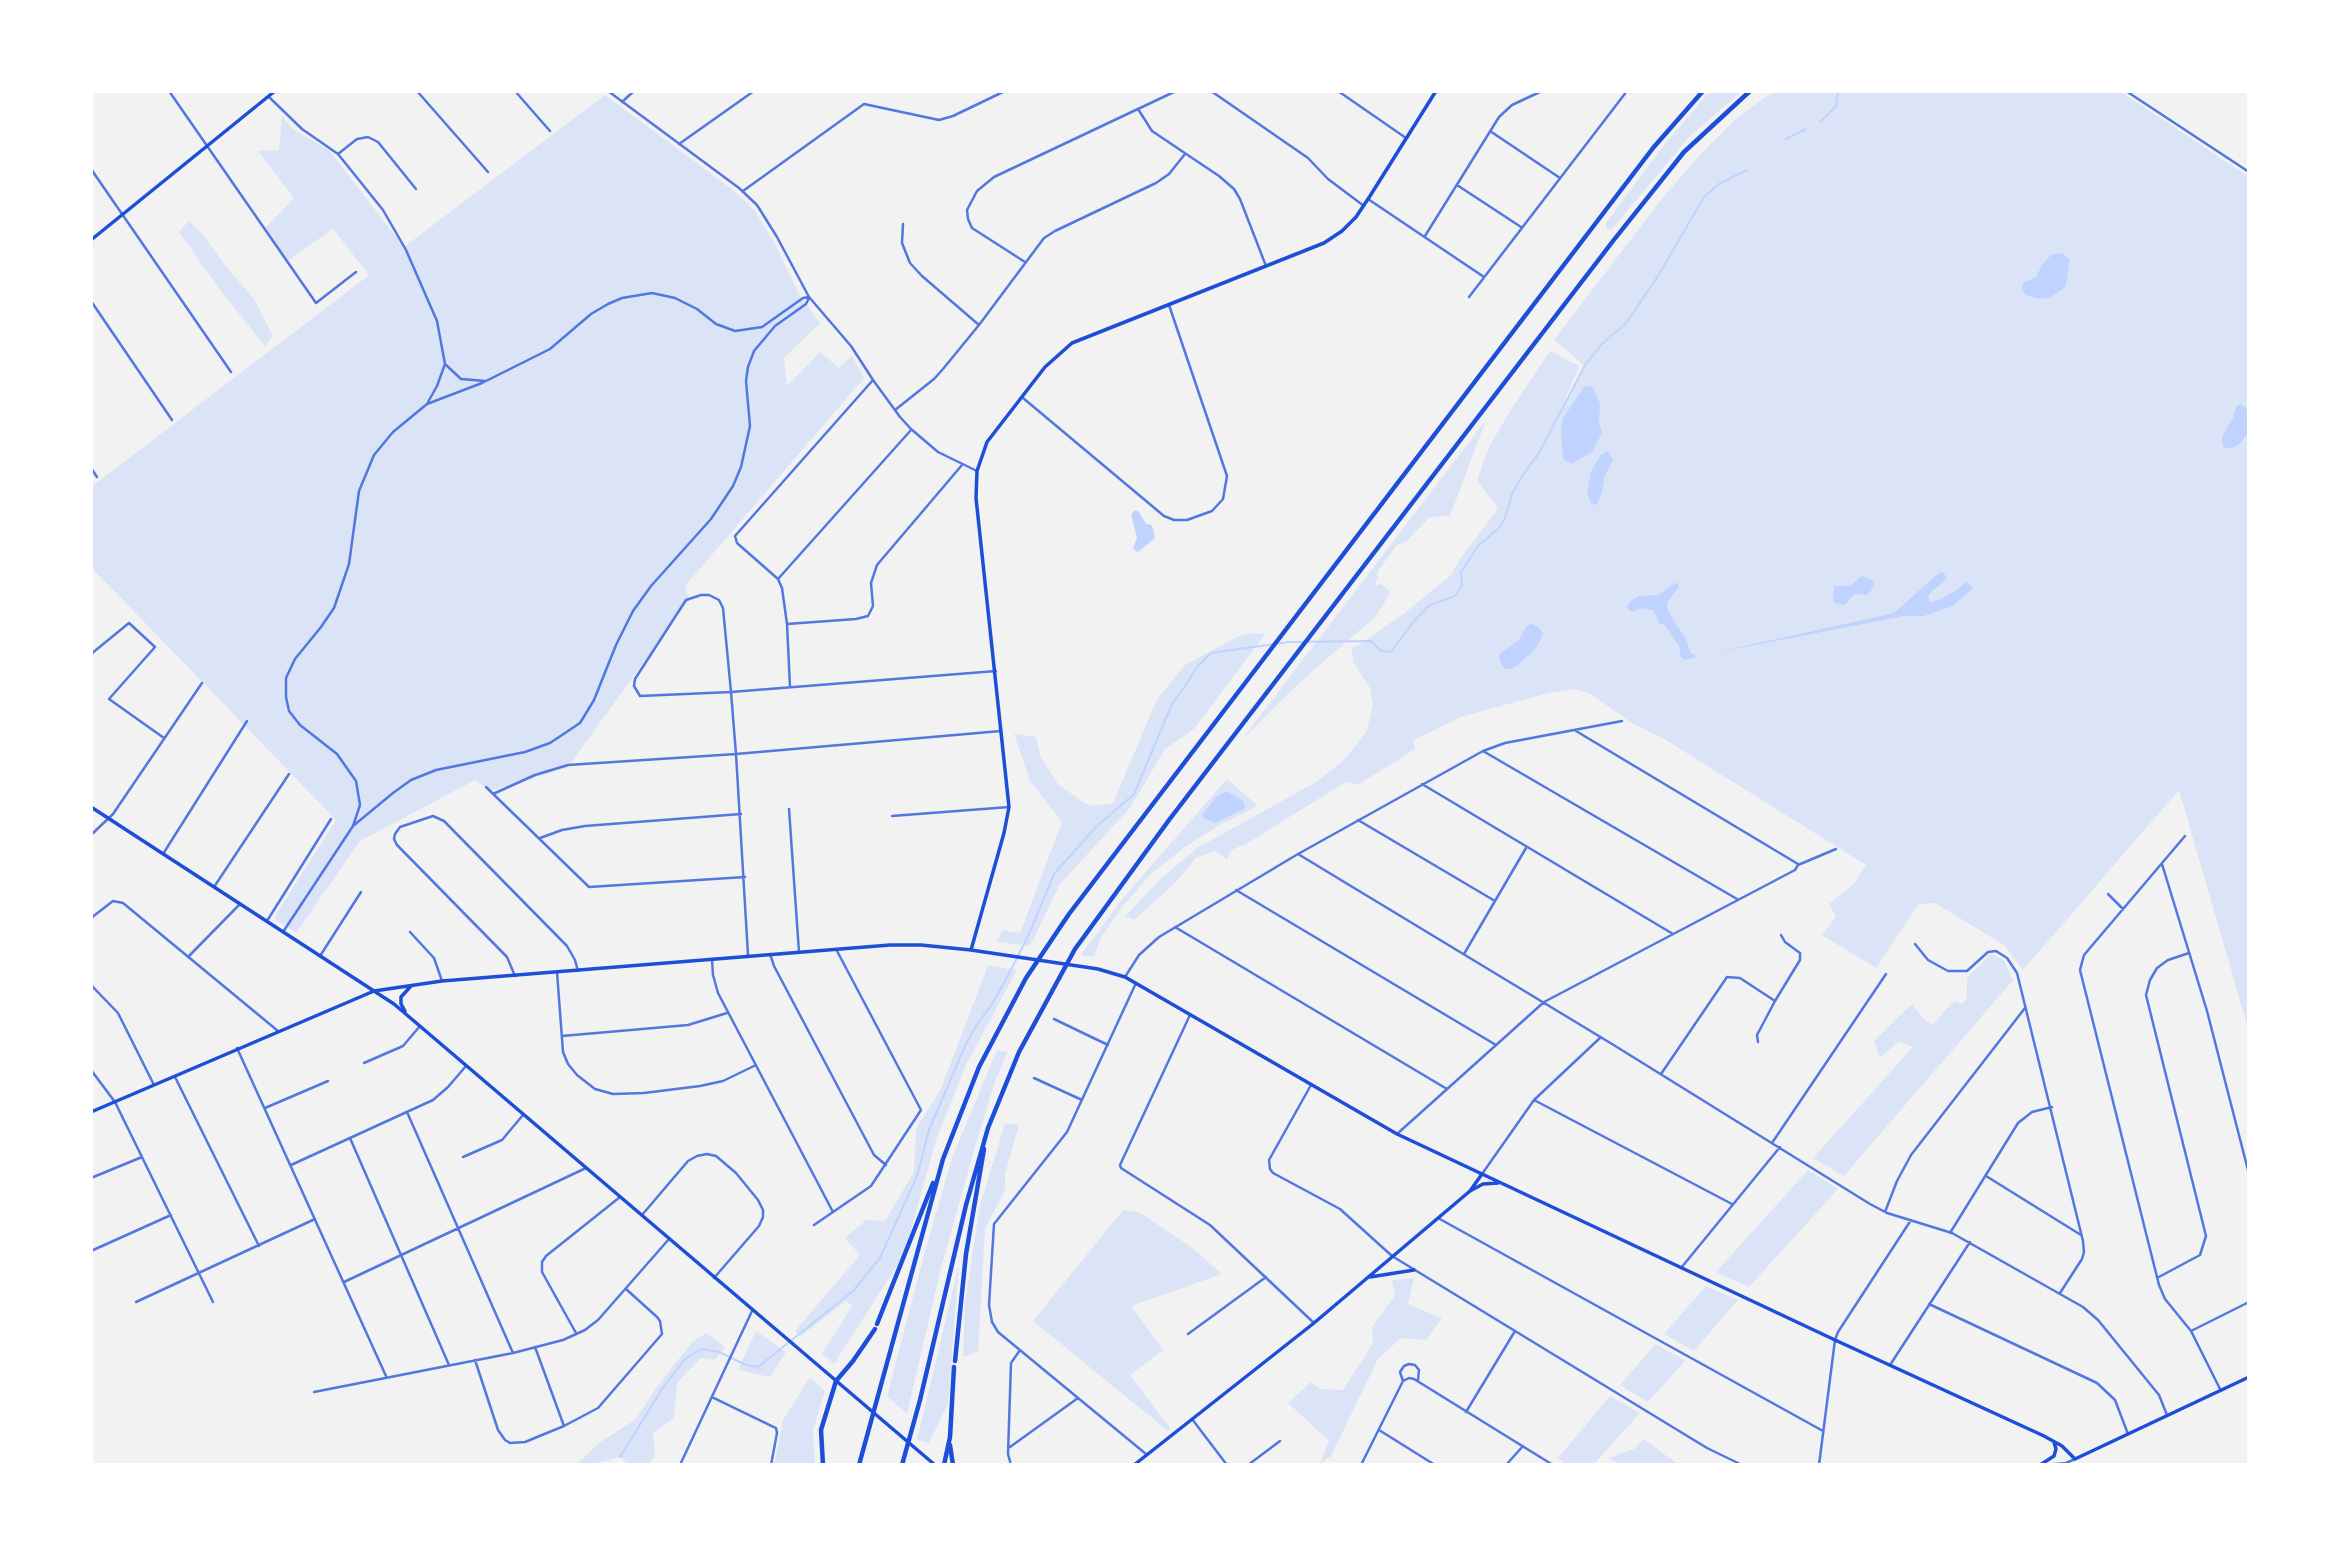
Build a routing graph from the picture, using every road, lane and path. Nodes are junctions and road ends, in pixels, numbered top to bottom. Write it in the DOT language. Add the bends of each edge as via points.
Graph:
graph roads {
  1 [pos="169,91"];
  2 [pos="275,91"];
  3 [pos="418,91"];
  4 [pos="515,91"];
  5 [pos="608,91"];
  6 [pos="634,91"];
  7 [pos="754,91"];
  8 [pos="1005,91"];
  9 [pos="1176,91"];
  10 [pos="1211,91"];
  11 [pos="1338,91"];
  12 [pos="1436,91"];
  13 [pos="1542,91"];
  14 [pos="1627,91"];
  15 [pos="1703,91"];
  16 [pos="1750,91"];
  17 [pos="2126,91"];
  18 [pos="269,97"];
  19 [pos="622,102"];
  20 [pos="1138,109"];
  21 [pos="550,131"];
  22 [pos="1489,131"];
  23 [pos="1406,138"];
  24 [pos="679,144"];
  25 [pos="207,147"];
  26 [pos="1185,153"];
  27 [pos="338,154"];
  28 [pos="91,169"];
  29 [pos="488,172"];
  30 [pos="2249,172"];
  31 [pos="1560,178"];
  32 [pos="1457,184"];
  33 [pos="416,190"];
  34 [pos="743,191"];
  35 [pos="1368,200"];
  36 [pos="1364,206"];
  37 [pos="122,215"];
  38 [pos="904,224"];
  39 [pos="1521,227"];
  40 [pos="1425,236"];
  41 [pos="91,240"];
  42 [pos="1025,262"];
  43 [pos="1266,266"];
  44 [pos="356,272"];
  45 [pos="1484,277"];
  46 [pos="809,297"];
  47 [pos="1469,297"];
  48 [pos="91,301"];
  49 [pos="1169,305"];
  50 [pos="979,325"];
  51 [pos="445,364"];
  52 [pos="231,372"];
  53 [pos="873,380"];
  54 [pos="485,381"];
  55 [pos="1021,397"];
  56 [pos="427,404"];
  57 [pos="894,410"];
  58 [pos="172,420"];
  59 [pos="911,429"];
  60 [pos="962,466"];
  61 [pos="91,468"];
  62 [pos="977,471"];
  63 [pos="97,477"];
  64 [pos="778,579"];
  65 [pos="787,624"];
  66 [pos="91,654"];
  67 [pos="996,671"];
  68 [pos="202,683"];
  69 [pos="790,687"];
  70 [pos="731,692"];
  71 [pos="247,720"];
  72 [pos="1622,721"];
  73 [pos="1002,731"];
  74 [pos="1576,731"];
  75 [pos="164,738"];
  76 [pos="1483,751"];
  77 [pos="736,754"];
  78 [pos="289,774"];
  79 [pos="1422,784"];
  80 [pos="486,787"];
  81 [pos="493,794"];
  82 [pos="91,807"];
  83 [pos="1009,807"];
  84 [pos="789,809"];
  85 [pos="741,814"];
  86 [pos="892,816"];
  87 [pos="109,819"];
  88 [pos="331,819"];
  89 [pos="1357,820"];
  90 [pos="353,826"];
  91 [pos="91,835"];
  92 [pos="2185,836"];
  93 [pos="539,839"];
  94 [pos="1526,847"];
  95 [pos="1836,849"];
  96 [pos="163,854"];
  97 [pos="1298,854"];
  98 [pos="2162,863"];
  99 [pos="1798,865"];
  100 [pos="744,877"];
  101 [pos="215,887"];
  102 [pos="1236,890"];
  103 [pos="362,892"];
  104 [pos="2108,894"];
  105 [pos="1737,899"];
  106 [pos="1495,901"];
  107 [pos="240,904"];
  108 [pos="2123,909"];
  109 [pos="91,918"];
  110 [pos="267,921"];
  111 [pos="1175,927"];
  112 [pos="283,932"];
  113 [pos="410,932"];
  114 [pos="1673,933"];
  115 [pos="1781,935"];
  116 [pos="1915,944"];
  117 [pos="836,949"];
  118 [pos="971,950"];
  119 [pos="799,953"];
  120 [pos="2189,953"];
  121 [pos="770,954"];
  122 [pos="1464,954"];
  123 [pos="748,955"];
  124 [pos="320,956"];
  125 [pos="188,957"];
  126 [pos="712,959"];
  127 [pos="578,971"];
  128 [pos="557,972"];
  129 [pos="1886,974"];
  130 [pos="515,976"];
  131 [pos="1125,976"];
  132 [pos="442,981"];
  133 [pos="1136,983"];
  134 [pos="91,985"];
  135 [pos="411,986"];
  136 [pos="374,991"];
  137 [pos="1775,1001"];
  138 [pos="1544,1002"];
  139 [pos="2025,1008"];
  140 [pos="729,1012"];
  141 [pos="1190,1014"];
  142 [pos="408,1015"];
  143 [pos="1054,1019"];
  144 [pos="420,1026"];
  145 [pos="278,1031"];
  146 [pos="562,1035"];
  147 [pos="1601,1037"];
  148 [pos="1758,1042"];
  149 [pos="1108,1045"];
  150 [pos="1496,1045"];
  151 [pos="237,1048"];
  152 [pos="364,1063"];
  153 [pos="756,1065"];
  154 [pos="466,1066"];
  155 [pos="91,1070"];
  156 [pos="1661,1074"];
  157 [pos="175,1076"];
  158 [pos="1034,1078"];
  159 [pos="328,1081"];
  160 [pos="154,1085"];
  161 [pos="1311,1085"];
  162 [pos="1447,1089"];
  163 [pos="1082,1100"];
  164 [pos="1534,1100"];
  165 [pos="115,1102"];
  166 [pos="2052,1107"];
  167 [pos="265,1108"];
  168 [pos="91,1112"];
  169 [pos="407,1112"];
  170 [pos="523,1115"];
  171 [pos="988,1128"];
  172 [pos="1397,1134"];
  173 [pos="350,1138"];
  174 [pos="1772,1143"];
  175 [pos="1780,1147"];
  176 [pos="142,1157"];
  177 [pos="463,1157"];
  178 [pos="943,1159"];
  179 [pos="291,1165"];
  180 [pos="886,1166"];
  181 [pos="586,1168"];
  182 [pos="1482,1174"];
  183 [pos="2249,1174"];
  184 [pos="1986,1176"];
  185 [pos="91,1178"];
  186 [pos="1501,1183"];
  187 [pos="1470,1191"];
  188 [pos="620,1197"];
  189 [pos="1732,1204"];
  190 [pos="833,1212"];
  191 [pos="1885,1212"];
  192 [pos="171,1214"];
  193 [pos="642,1215"];
  194 [pos="1438,1218"];
  195 [pos="315,1219"];
  196 [pos="1911,1220"];
  197 [pos="814,1225"];
  198 [pos="458,1229"];
  199 [pos="1950,1233"];
  200 [pos="2082,1236"];
  201 [pos="669,1239"];
  202 [pos="1970,1242"];
  203 [pos="259,1246"];
  204 [pos="91,1251"];
  205 [pos="401,1255"];
  206 [pos="1392,1256"];
  207 [pos="1681,1268"];
  208 [pos="1414,1270"];
  209 [pos="199,1273"];
  210 [pos="1266,1277"];
  211 [pos="1368,1277"];
  212 [pos="714,1278"];
  213 [pos="2157,1278"];
  214 [pos="344,1282"];
  215 [pos="626,1289"];
  216 [pos="2060,1293"];
  217 [pos="2249,1301"];
  218 [pos="136,1302"];
  219 [pos="213,1303"];
  220 [pos="1929,1304"];
  221 [pos="752,1311"];
  222 [pos="1314,1323"];
  223 [pos="1515,1331"];
  224 [pos="2190,1331"];
  225 [pos="577,1334"];
  226 [pos="1188,1334"];
  227 [pos="1835,1340"];
  228 [pos="535,1347"];
  229 [pos="1020,1350"];
  230 [pos="513,1353"];
  231 [pos="475,1360"];
  232 [pos="449,1365"];
  233 [pos="1890,1365"];
  234 [pos="386,1377"];
  235 [pos="2249,1377"];
  236 [pos="836,1381"];
  237 [pos="1403,1381"];
  238 [pos="1418,1381"];
  239 [pos="2221,1391"];
  240 [pos="314,1392"];
  241 [pos="712,1397"];
  242 [pos="1078,1398"];
  243 [pos="1466,1412"];
  244 [pos="2167,1416"];
  245 [pos="1192,1419"];
  246 [pos="564,1426"];
  247 [pos="1378,1430"];
  248 [pos="1823,1431"];
  249 [pos="2128,1434"];
  250 [pos="950,1437"];
  251 [pos="2053,1440"];
  252 [pos="1280,1441"];
  253 [pos="1523,1446"];
  254 [pos="1008,1448"];
  255 [pos="1147,1455"];
  256 [pos="2075,1459"];
  257 [pos="680,1465"];
  258 [pos="771,1465"];
  259 [pos="822,1465"];
  260 [pos="859,1465"];
  261 [pos="902,1465"];
  262 [pos="935,1465"];
  263 [pos="944,1465"];
  264 [pos="953,1465"];
  265 [pos="1011,1465"];
  266 [pos="1134,1465"];
  267 [pos="1227,1465"];
  268 [pos="1248,1465"];
  269 [pos="1361,1465"];
  270 [pos="1435,1465"];
  271 [pos="1506,1465"];
  272 [pos="1553,1465"];
  273 [pos="1742,1465"];
  274 [pos="1818,1465"];
  275 [pos="2042,1465"];
  276 [pos="2078,1465"];
  1 -- 25 [label="street"];
  2 -- 18 [label="main road"];
  3 -- 29 [label="street"];
  4 -- 21 [label="street"];
  5 -- 19 [label="street"];
  6 -- 19 [label="street"];
  7 -- 24 [label="street"];
  8 -- 34 [label="street" via="939,120 864,104"];
  9 -- 20 [label="street"];
  10 -- 36 [label="street" via="1308,158"];
  11 -- 23 [label="street"];
  12 -- 23 [label="main road"];
  13 -- 22 [label="street" via="1512,105"];
  14 -- 31 [label="street"];
  15 -- 178 [label="highway" via="1653,149 1084,894 1026,978 979,1067"];
  16 -- 171 [label="highway" via="1684,152 1161,831 1075,949 1019,1052"];
  17 -- 30 [label="street"];
  18 -- 25 [label="main road"];
  18 -- 27 [label="street" via="302,130"];
  19 -- 24 [label="street"];
  20 -- 26 [label="street" via="1152,131"];
  20 -- 42 [label="street" via="994,177 974,195 967,214 972,228"];
  22 -- 31 [label="street"];
  22 -- 32 [label="street"];
  23 -- 35 [label="main road"];
  24 -- 34 [label="street"];
  25 -- 37 [label="main road"];
  25 -- 44 [label="street" via="316,303"];
  26 -- 42 [label="street" via="1156,183 1055,231"];
  26 -- 43 [label="street" via="1234,188"];
  27 -- 33 [label="street" via="357,139 368,137 378,142"];
  27 -- 51 [label="street" via="383,210 406,250 437,321"];
  28 -- 37 [label="street"];
  31 -- 39 [label="street"];
  32 -- 39 [label="street"];
  32 -- 40 [label="street"];
  34 -- 46 [label="street" via="767,219"];
  35 -- 36 [label="main road"];
  35 -- 40 [label="street"];
  36 -- 43 [label="main road" via="1324,243"];
  37 -- 41 [label="main road"];
  37 -- 52 [label="street"];
  38 -- 50 [label="street" via="902,243 910,263"];
  39 -- 45 [label="street"];
  40 -- 45 [label="street"];
  42 -- 50 [label="street"];
  43 -- 49 [label="main road"];
  45 -- 47 [label="street"];
  46 -- 53 [label="street"];
  46 -- 54 [label="street" via="762,327 735,331 675,298 652,293 622,298 592,314 550,349"];
  46 -- 90 [label="street" via="763,338 748,367 750,426 733,486 633,611 580,723 550,743 525,752 436,770 411,780"];
  48 -- 58 [label="street"];
  49 -- 55 [label="main road" via="1072,343 1053,358"];
  49 -- 55 [label="street" via="1227,476 1223,499 1212,511 1179,521 1164,516"];
  50 -- 57 [label="street" via="934,379"];
  51 -- 54 [label="street" via="461,379"];
  51 -- 56 [label="street"];
  53 -- 57 [label="street"];
  53 -- 64 [label="street" via="735,536 737,543"];
  54 -- 56 [label="street"];
  55 -- 62 [label="main road" via="992,435"];
  56 -- 90 [label="street" via="374,455 359,491 342,588 286,678 289,711 337,754 356,781 360,805"];
  57 -- 59 [label="street"];
  59 -- 60 [label="street"];
  59 -- 64 [label="street"];
  60 -- 62 [label="street"];
  60 -- 65 [label="street" via="877,565 868,616"];
  61 -- 63 [label="street"];
  62 -- 67 [label="main road" via="976,501"];
  64 -- 65 [label="street"];
  65 -- 69 [label="street"];
  66 -- 75 [label="street" via="130,623 155,647 109,699"];
  67 -- 69 [label="street"];
  67 -- 73 [label="main road"];
  68 -- 75 [label="street"];
  69 -- 70 [label="street"];
  70 -- 70 [label="street" via="640,696 634,686 686,600 715,597 723,608"];
  70 -- 77 [label="street"];
  71 -- 96 [label="street"];
  72 -- 74 [label="street"];
  73 -- 77 [label="street"];
  73 -- 83 [label="main road"];
  74 -- 76 [label="street"];
  74 -- 99 [label="street"];
  75 -- 87 [label="street"];
  76 -- 79 [label="street"];
  76 -- 105 [label="street"];
  77 -- 81 [label="street" via="568,765"];
  77 -- 85 [label="street"];
  78 -- 101 [label="street"];
  79 -- 89 [label="street"];
  79 -- 94 [label="street"];
  80 -- 81 [label="street"];
  81 -- 93 [label="street"];
  82 -- 87 [label="main road"];
  83 -- 86 [label="street"];
  83 -- 118 [label="main road"];
  84 -- 119 [label="street"];
  85 -- 93 [label="street" via="584,826"];
  85 -- 100 [label="street"];
  87 -- 91 [label="street"];
  87 -- 96 [label="main road"];
  88 -- 110 [label="street"];
  89 -- 97 [label="street"];
  89 -- 106 [label="street"];
  90 -- 112 [label="street"];
  92 -- 98 [label="street"];
  93 -- 100 [label="street" via="589,887"];
  94 -- 106 [label="street"];
  94 -- 114 [label="street"];
  95 -- 99 [label="street"];
  96 -- 101 [label="main road"];
  97 -- 102 [label="street"];
  97 -- 122 [label="street"];
  98 -- 108 [label="street"];
  98 -- 120 [label="street"];
  99 -- 105 [label="street"];
  100 -- 123 [label="street"];
  101 -- 107 [label="main road"];
  102 -- 111 [label="street"];
  102 -- 150 [label="street"];
  103 -- 124 [label="street"];
  104 -- 108 [label="street"];
  105 -- 114 [label="street"];
  106 -- 122 [label="street"];
  107 -- 110 [label="main road"];
  107 -- 125 [label="street"];
  108 -- 213 [label="street" via="2084,955 2080,970"];
  109 -- 125 [label="street" via="118,901"];
  110 -- 112 [label="main road"];
  111 -- 131 [label="street" via="1149,945"];
  111 -- 162 [label="street"];
  112 -- 124 [label="main road"];
  113 -- 132 [label="street" via="434,958"];
  114 -- 138 [label="street"];
  115 -- 137 [label="street" via="1797,950 1800,960"];
  116 -- 139 [label="street" via="1928,960 1953,972 1971,969 1988,952 2002,953 2017,973"];
  117 -- 118 [label="main road" via="905,944"];
  117 -- 119 [label="main road"];
  117 -- 180 [label="street" via="921,1110"];
  118 -- 131 [label="main road"];
  119 -- 121 [label="main road"];
  120 -- 183 [label="street"];
  120 -- 213 [label="street" via="2157,968 2146,995 2206,1236 2200,1255"];
  121 -- 123 [label="main road"];
  121 -- 180 [label="street" via="874,1155"];
  122 -- 138 [label="street"];
  123 -- 126 [label="main road"];
  124 -- 136 [label="main road"];
  125 -- 145 [label="street"];
  126 -- 127 [label="main road"];
  126 -- 140 [label="street" via="715,984"];
  127 -- 128 [label="main road"];
  127 -- 130 [label="street" via="567,946 444,821 429,817 397,830 397,845 507,957"];
  128 -- 130 [label="main road"];
  128 -- 146 [label="street"];
  129 -- 174 [label="street"];
  130 -- 132 [label="main road"];
  131 -- 133 [label="main road"];
  132 -- 135 [label="main road"];
  133 -- 141 [label="main road"];
  133 -- 149 [label="street"];
  134 -- 160 [label="street" via="118,1013"];
  135 -- 136 [label="main road"];
  135 -- 142 [label="main road" via="401,998"];
  136 -- 142 [label="main road"];
  136 -- 145 [label="main road"];
  137 -- 148 [label="street" via="1757,1035"];
  137 -- 156 [label="street" via="1740,978 1727,977"];
  138 -- 147 [label="street"];
  138 -- 150 [label="street"];
  139 -- 166 [label="street"];
  139 -- 191 [label="street" via="1911,1155"];
  140 -- 146 [label="street" via="688,1025"];
  140 -- 153 [label="street"];
  141 -- 161 [label="main road"];
  141 -- 210 [label="street" via="1120,1165 1210,1225"];
  142 -- 144 [label="main road"];
  143 -- 149 [label="street"];
  144 -- 152 [label="street" via="403,1046"];
  144 -- 154 [label="main road"];
  145 -- 151 [label="main road"];
  146 -- 153 [label="street" via="563,1052 577,1075 595,1089 613,1094 700,1086"];
  147 -- 156 [label="street"];
  147 -- 164 [label="street"];
  149 -- 163 [label="street"];
  150 -- 162 [label="street"];
  151 -- 157 [label="main road"];
  151 -- 167 [label="street"];
  153 -- 190 [label="street"];
  154 -- 169 [label="street" via="440,1094"];
  154 -- 170 [label="main road"];
  155 -- 165 [label="street"];
  156 -- 174 [label="street"];
  157 -- 160 [label="main road"];
  157 -- 203 [label="street"];
  158 -- 163 [label="street"];
  159 -- 167 [label="street"];
  160 -- 165 [label="main road"];
  161 -- 172 [label="main road"];
  161 -- 206 [label="street" via="1269,1160 1270,1169 1340,1209"];
  162 -- 172 [label="street"];
  163 -- 229 [label="street" via="1067,1132 994,1224 989,1314 998,1332"];
  164 -- 182 [label="street"];
  164 -- 189 [label="street"];
  165 -- 168 [label="main road"];
  165 -- 176 [label="street"];
  166 -- 184 [label="street" via="2025,1116"];
  166 -- 200 [label="street"];
  167 -- 179 [label="street"];
  169 -- 173 [label="street"];
  169 -- 198 [label="street"];
  170 -- 177 [label="street" via="502,1140"];
  170 -- 181 [label="main road"];
  171 -- 250 [label="highway" via="966,1254"];
  171 -- 261 [label="highway"];
  172 -- 182 [label="main road"];
  173 -- 179 [label="street"];
  173 -- 205 [label="street"];
  174 -- 175 [label="street"];
  175 -- 189 [label="street"];
  175 -- 191 [label="street"];
  176 -- 185 [label="street"];
  176 -- 192 [label="street"];
  178 -- 236 [label="highway" via="876,1327"];
  178 -- 260 [label="highway"];
  179 -- 195 [label="street"];
  180 -- 190 [label="street" via="871,1186"];
  181 -- 188 [label="main road"];
  181 -- 198 [label="street"];
  182 -- 186 [label="main road"];
  182 -- 187 [label="main road"];
  184 -- 199 [label="street"];
  184 -- 200 [label="street"];
  186 -- 187 [label="main road" via="1483,1184"];
  186 -- 207 [label="main road"];
  187 -- 194 [label="main road"];
  188 -- 193 [label="main road"];
  188 -- 225 [label="street" via="542,1262 542,1272"];
  189 -- 207 [label="street"];
  190 -- 197 [label="street"];
  191 -- 196 [label="street"];
  192 -- 204 [label="street"];
  192 -- 209 [label="street"];
  193 -- 201 [label="main road"];
  193 -- 212 [label="street" via="697,1156 716,1156 736,1173 758,1200 763,1217"];
  194 -- 206 [label="main road"];
  194 -- 248 [label="street"];
  195 -- 203 [label="street"];
  195 -- 214 [label="street"];
  196 -- 199 [label="street"];
  196 -- 227 [label="street"];
  198 -- 205 [label="street"];
  198 -- 230 [label="street"];
  199 -- 202 [label="street"];
  200 -- 216 [label="street" via="2082,1259"];
  201 -- 212 [label="main road"];
  201 -- 215 [label="street"];
  202 -- 216 [label="street"];
  202 -- 220 [label="street"];
  203 -- 209 [label="street"];
  205 -- 214 [label="street"];
  205 -- 232 [label="street"];
  206 -- 208 [label="street"];
  206 -- 211 [label="main road"];
  207 -- 227 [label="main road"];
  208 -- 211 [label="main road"];
  208 -- 223 [label="street"];
  209 -- 218 [label="street"];
  209 -- 219 [label="street"];
  210 -- 222 [label="street"];
  210 -- 226 [label="street"];
  211 -- 222 [label="main road"];
  212 -- 221 [label="main road"];
  213 -- 224 [label="street" via="2165,1299"];
  214 -- 234 [label="street"];
  215 -- 225 [label="street" via="598,1320"];
  215 -- 246 [label="street" via="657,1317 662,1334 598,1408"];
  216 -- 244 [label="street" via="2098,1321 2159,1395"];
  217 -- 224 [label="street"];
  220 -- 233 [label="street"];
  220 -- 249 [label="street" via="2097,1383 2115,1400"];
  221 -- 236 [label="main road"];
  221 -- 241 [label="street"];
  222 -- 245 [label="main road"];
  223 -- 243 [label="street"];
  223 -- 273 [label="street"];
  224 -- 239 [label="street"];
  225 -- 228 [label="street"];
  227 -- 233 [label="main road"];
  227 -- 248 [label="street"];
  228 -- 230 [label="street"];
  228 -- 246 [label="street"];
  229 -- 242 [label="street"];
  229 -- 254 [label="street" via="1011,1363"];
  230 -- 231 [label="street"];
  231 -- 232 [label="street"];
  231 -- 246 [label="street" via="505,1440 525,1442"];
  232 -- 234 [label="street"];
  233 -- 251 [label="main road"];
  234 -- 240 [label="street"];
  235 -- 239 [label="main road"];
  236 -- 259 [label="highway" via="821,1430"];
  236 -- 262 [label="main road"];
  237 -- 238 [label="street"];
  237 -- 238 [label="street" via="1400,1372 1409,1364 1419,1370"];
  237 -- 247 [label="street"];
  238 -- 243 [label="street"];
  239 -- 244 [label="main road"];
  241 -- 257 [label="street"];
  241 -- 258 [label="street" via="776,1429"];
  242 -- 254 [label="street"];
  242 -- 255 [label="street"];
  243 -- 253 [label="street"];
  244 -- 249 [label="main road"];
  245 -- 255 [label="main road"];
  245 -- 267 [label="street"];
  247 -- 269 [label="street"];
  247 -- 270 [label="street"];
  248 -- 274 [label="street"];
  249 -- 256 [label="main road"];
  250 -- 263 [label="highway"];
  250 -- 264 [label="highway"];
  251 -- 256 [label="main road"];
  251 -- 275 [label="main road" via="2054,1456"];
  252 -- 268 [label="street"];
  253 -- 271 [label="street"];
  253 -- 272 [label="street"];
  254 -- 265 [label="street"];
  255 -- 266 [label="main road"];
  256 -- 275 [label="street"];
  256 -- 276 [label="main road"];
}
